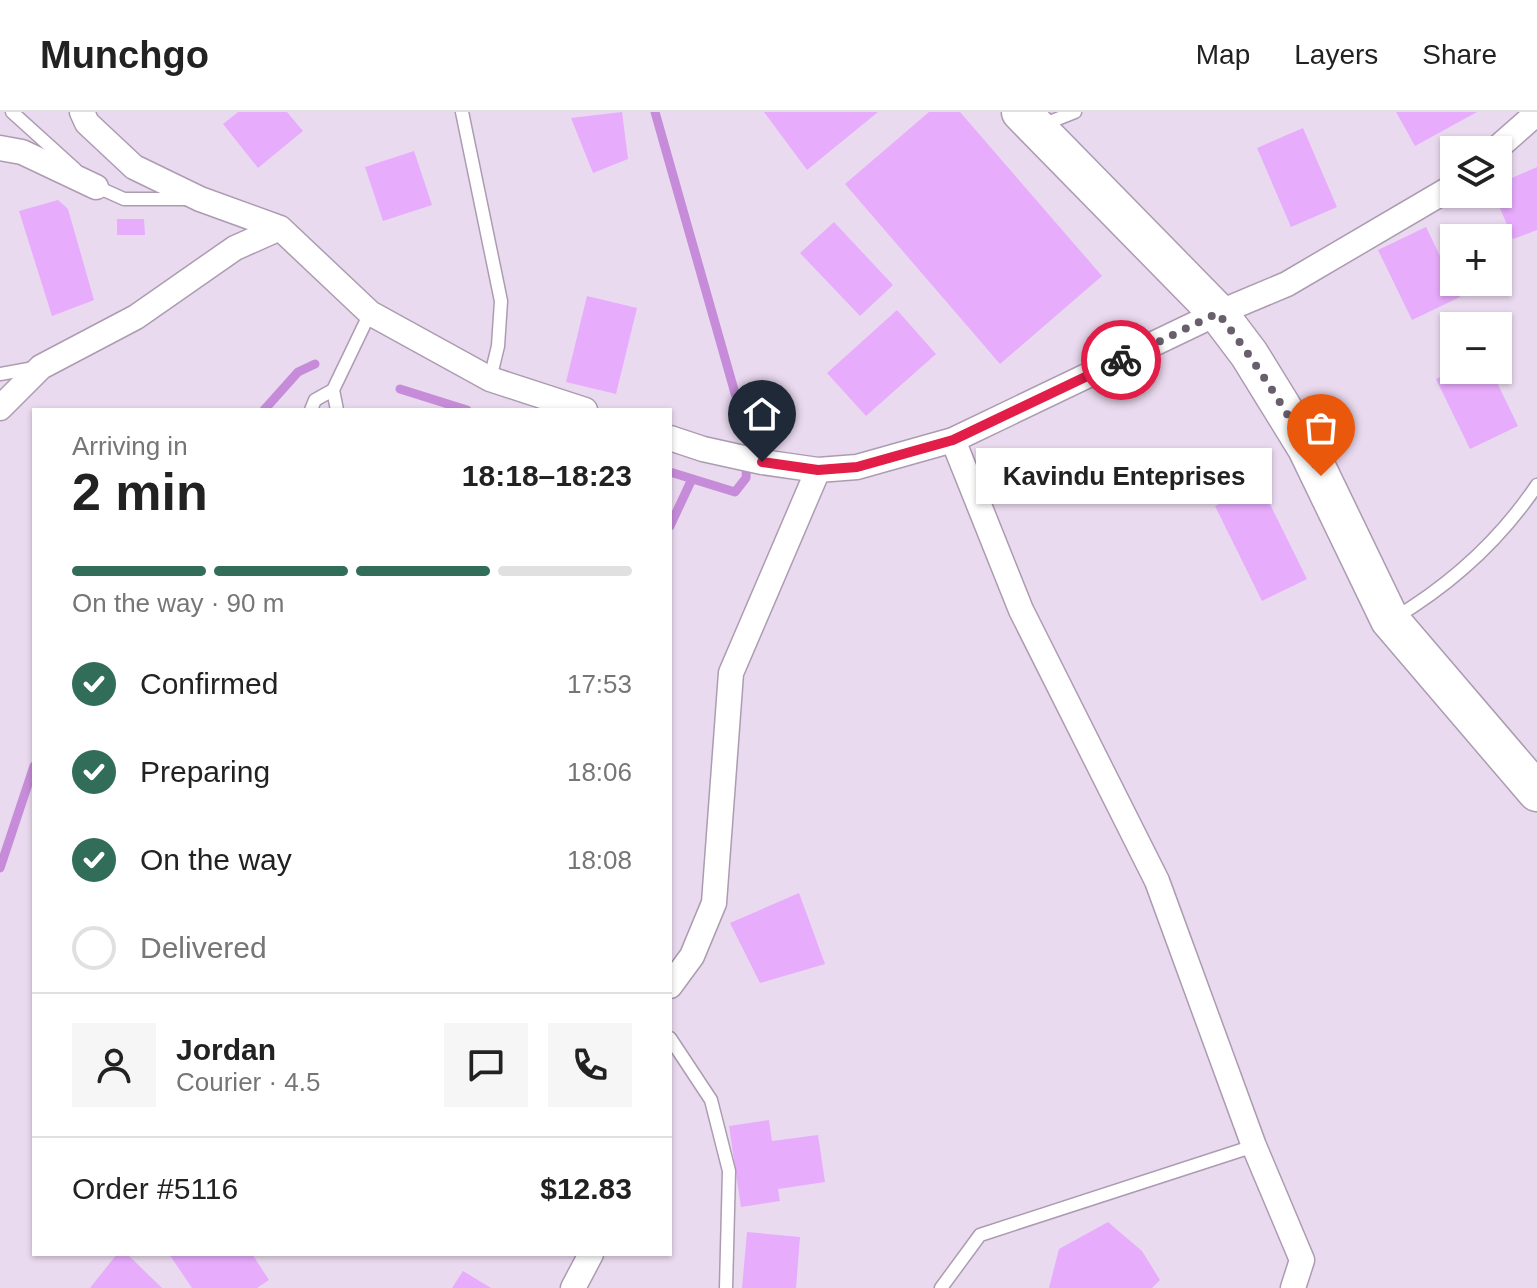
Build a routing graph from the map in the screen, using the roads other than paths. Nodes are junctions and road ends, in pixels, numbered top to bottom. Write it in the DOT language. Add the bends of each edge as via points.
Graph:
graph roads {
  1 [pos="12,112"];
  2 [pos="82,112"];
  3 [pos="462,112"];
  4 [pos="1075,112"];
  5 [pos="1537,113"];
  6 [pos="1028,120"];
  7 [pos="1511,136"];
  8 [pos="0,148"];
  9 [pos="96,187"];
  10 [pos="1440,194"];
  11 [pos="200,199"];
  12 [pos="280,228"];
  13 [pos="370,313"];
  14 [pos="1218,313"];
  15 [pos="490,379"];
  16 [pos="333,390"];
  17 [pos="5,392"];
  18 [pos="312,408"];
  19 [pos="337,408"];
  20 [pos="579,408"];
  21 [pos="0,423"];
  22 [pos="672,439"];
  23 [pos="953,440"];
  24 [pos="818,470"];
  25 [pos="1537,485"];
  26 [pos="1390,620"];
  27 [pos="1537,792"];
  28 [pos="672,983"];
  29 [pos="672,1041"];
  30 [pos="1254,1146"];
  31 [pos="590,1256"];
  32 [pos="573,1288"];
  33 [pos="726,1288"];
  34 [pos="941,1288"];
  35 [pos="1293,1288"];
  1 -- 9 [label="lane"];
  2 -- 11 [label="street" via="134,167"];
  3 -- 15 [label="lane" via="501,301"];
  4 -- 6 [label="lane"];
  5 -- 7 [label="street"];
  6 -- 14 [label="main road"];
  8 -- 9 [label="street" via="22,152"];
  9 -- 11 [label="lane" via="124,199"];
  10 -- 14 [label="street" via="1287,284"];
  11 -- 12 [label="street"];
  12 -- 13 [label="street"];
  12 -- 17 [label="street" via="235,248 136,317"];
  13 -- 15 [label="street"];
  13 -- 16 [label="lane"];
  14 -- 23 [label="street"];
  14 -- 26 [label="main road" via="1307,448"];
  15 -- 20 [label="street"];
  16 -- 18 [label="lane" via="315,400"];
  16 -- 19 [label="lane"];
  17 -- 21 [label="lane"];
  22 -- 24 [label="street"];
  23 -- 24 [label="street" via="857,467"];
  23 -- 30 [label="street" via="1021,610 1157,881"];
  24 -- 28 [label="street" via="731,673 714,903 692,956"];
  25 -- 26 [label="lane" via="1470,564 1430,597"];
  26 -- 27 [label="main road"];
  29 -- 33 [label="lane" via="711,1100 729,1171"];
  30 -- 34 [label="lane" via="980,1235"];
  30 -- 35 [label="street" via="1302,1260"];
  31 -- 32 [label="street"];
}
